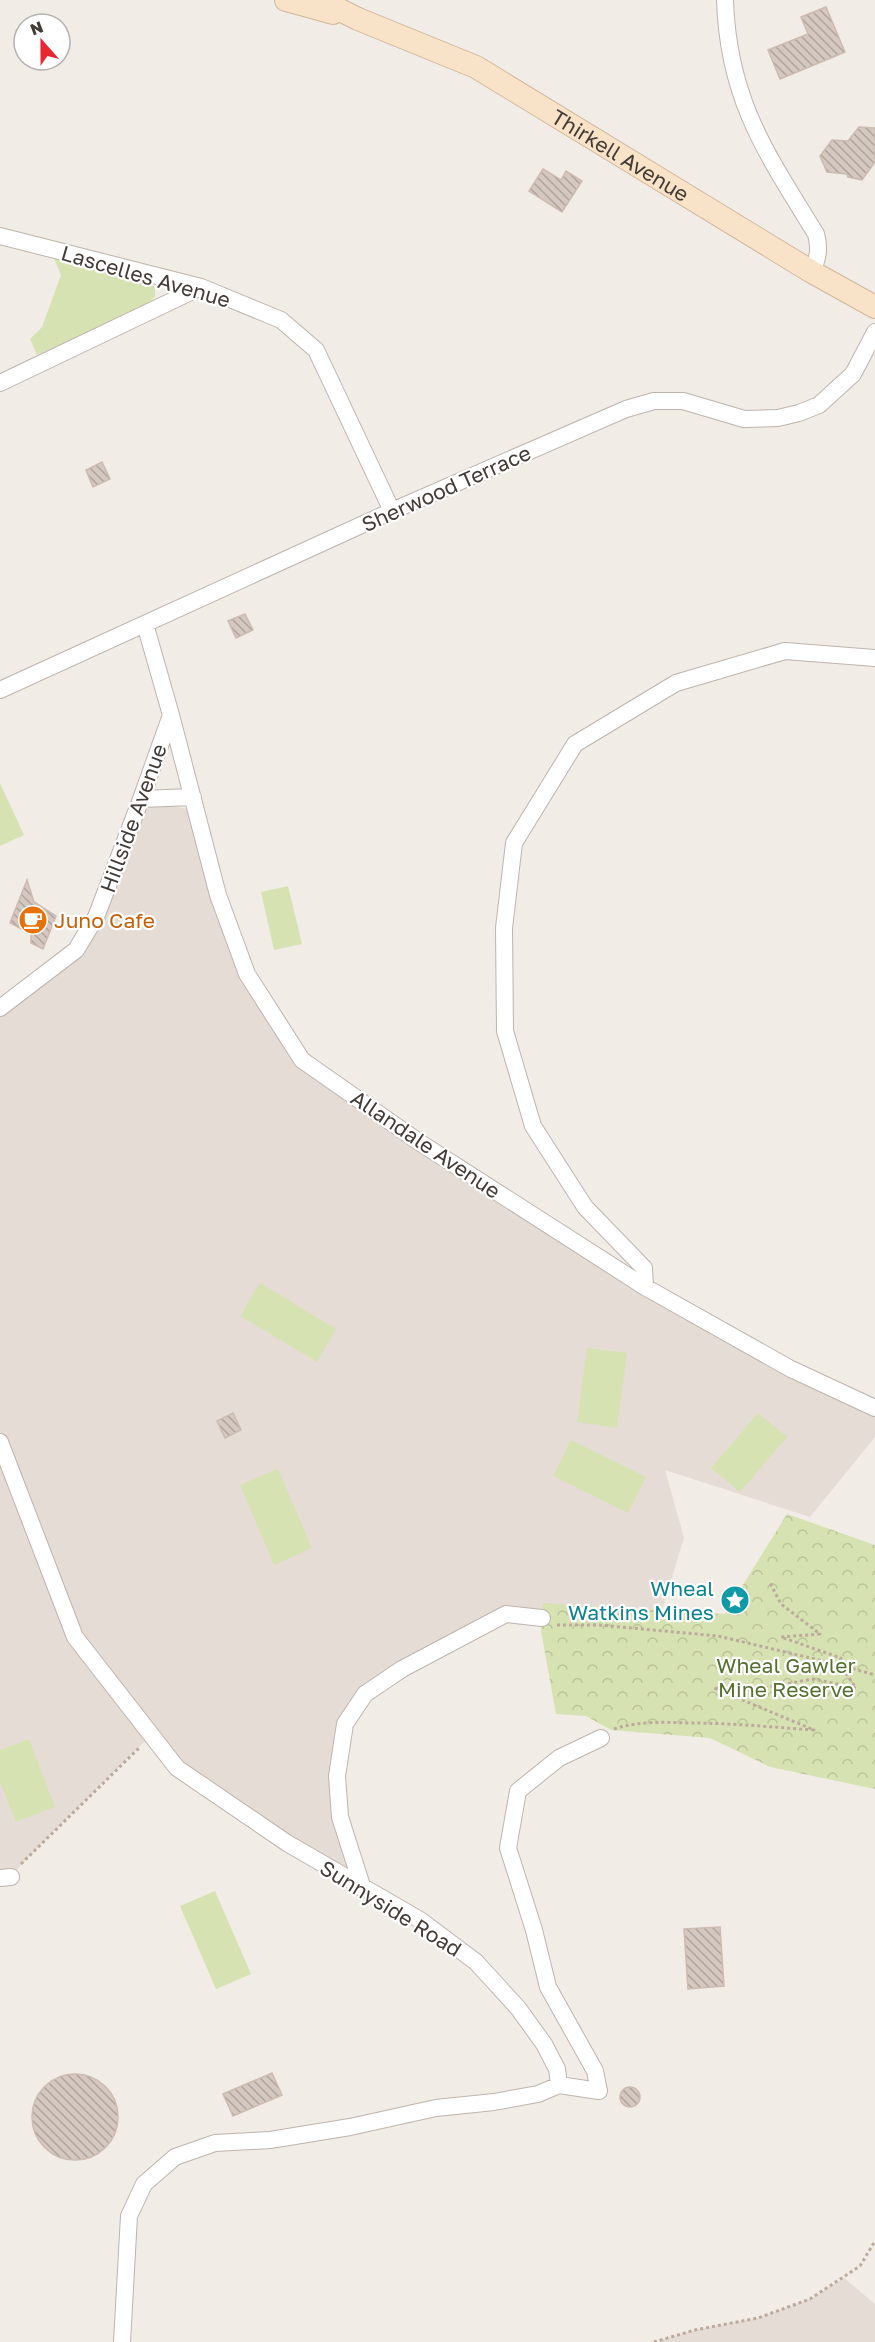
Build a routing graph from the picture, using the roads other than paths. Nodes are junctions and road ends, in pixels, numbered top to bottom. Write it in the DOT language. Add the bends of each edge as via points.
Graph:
graph roads {
  1 [pos="286,0"];
  2 [pos="320,0"];
  3 [pos="725,0"];
  4 [pos="358,20"];
  5 [pos="0,236"];
  6 [pos="812,272"];
  7 [pos="201,287"];
  8 [pos="875,307"];
  9 [pos="875,332"];
  10 [pos="0,383"];
  11 [pos="392,511"];
  12 [pos="145,624"];
  13 [pos="875,658"];
  14 [pos="0,690"];
  15 [pos="171,715"];
  16 [pos="193,797"];
  17 [pos="141,799"];
  18 [pos="0,1008"];
  19 [pos="645,1287"];
  20 [pos="875,1408"];
  21 [pos="0,1443"];
  22 [pos="542,1618"];
  23 [pos="601,1738"];
  24 [pos="363,1889"];
  25 [pos="559,2085"];
  26 [pos="122,2342"];
  1 -- 4 [label="street, Thirkell Avenue"];
  2 -- 4 [label="street, Thirkell Avenue"];
  3 -- 6 [label="street" via="729,50 747,113 816,234 819,252"];
  4 -- 6 [label="street, Thirkell Avenue" via="476,67"];
  5 -- 7 [label="street, Lascelles Avenue"];
  6 -- 8 [label="street, Thirkell Avenue"];
  7 -- 10 [label="street"];
  7 -- 11 [label="street, Lascelles Avenue" via="282,320 316,350"];
  9 -- 11 [label="street, Sherwood Terrace" via="853,374 819,405 799,413 744,419 683,401 654,401 626,409"];
  11 -- 12 [label="street, Sherwood Terrace"];
  12 -- 14 [label="street, Sherwood Terrace"];
  12 -- 15 [label="street"];
  13 -- 19 [label="street" via="785,651 676,682 575,744 514,843 504,928 505,1031 514,1063 533,1126 585,1207 644,1268"];
  15 -- 16 [label="street, Allandale Avenue"];
  15 -- 17 [label="street, Hillside Avenue"];
  16 -- 17 [label="street"];
  16 -- 19 [label="street, Allandale Avenue" via="218,896 247,974 302,1060 419,1142"];
  17 -- 18 [label="street, Hillside Avenue" via="96,917 76,950"];
  19 -- 20 [label="street, Allandale Avenue" via="791,1369"];
  21 -- 24 [label="street, Sunnyside Road" via="75,1637 177,1768"];
  22 -- 24 [label="street" via="506,1614 402,1669 365,1694 345,1724 337,1776 340,1817"];
  23 -- 25 [label="street" via="559,1758 518,1791 508,1848 548,1988 595,2071 599,2091"];
  24 -- 25 [label="street, Sunnyside Road" via="420,1920 476,1962 518,2008 543,2044 557,2069"];
  25 -- 26 [label="street" via="527,2096 350,2127 270,2140 215,2143 175,2157 144,2184 129,2217"];
}
